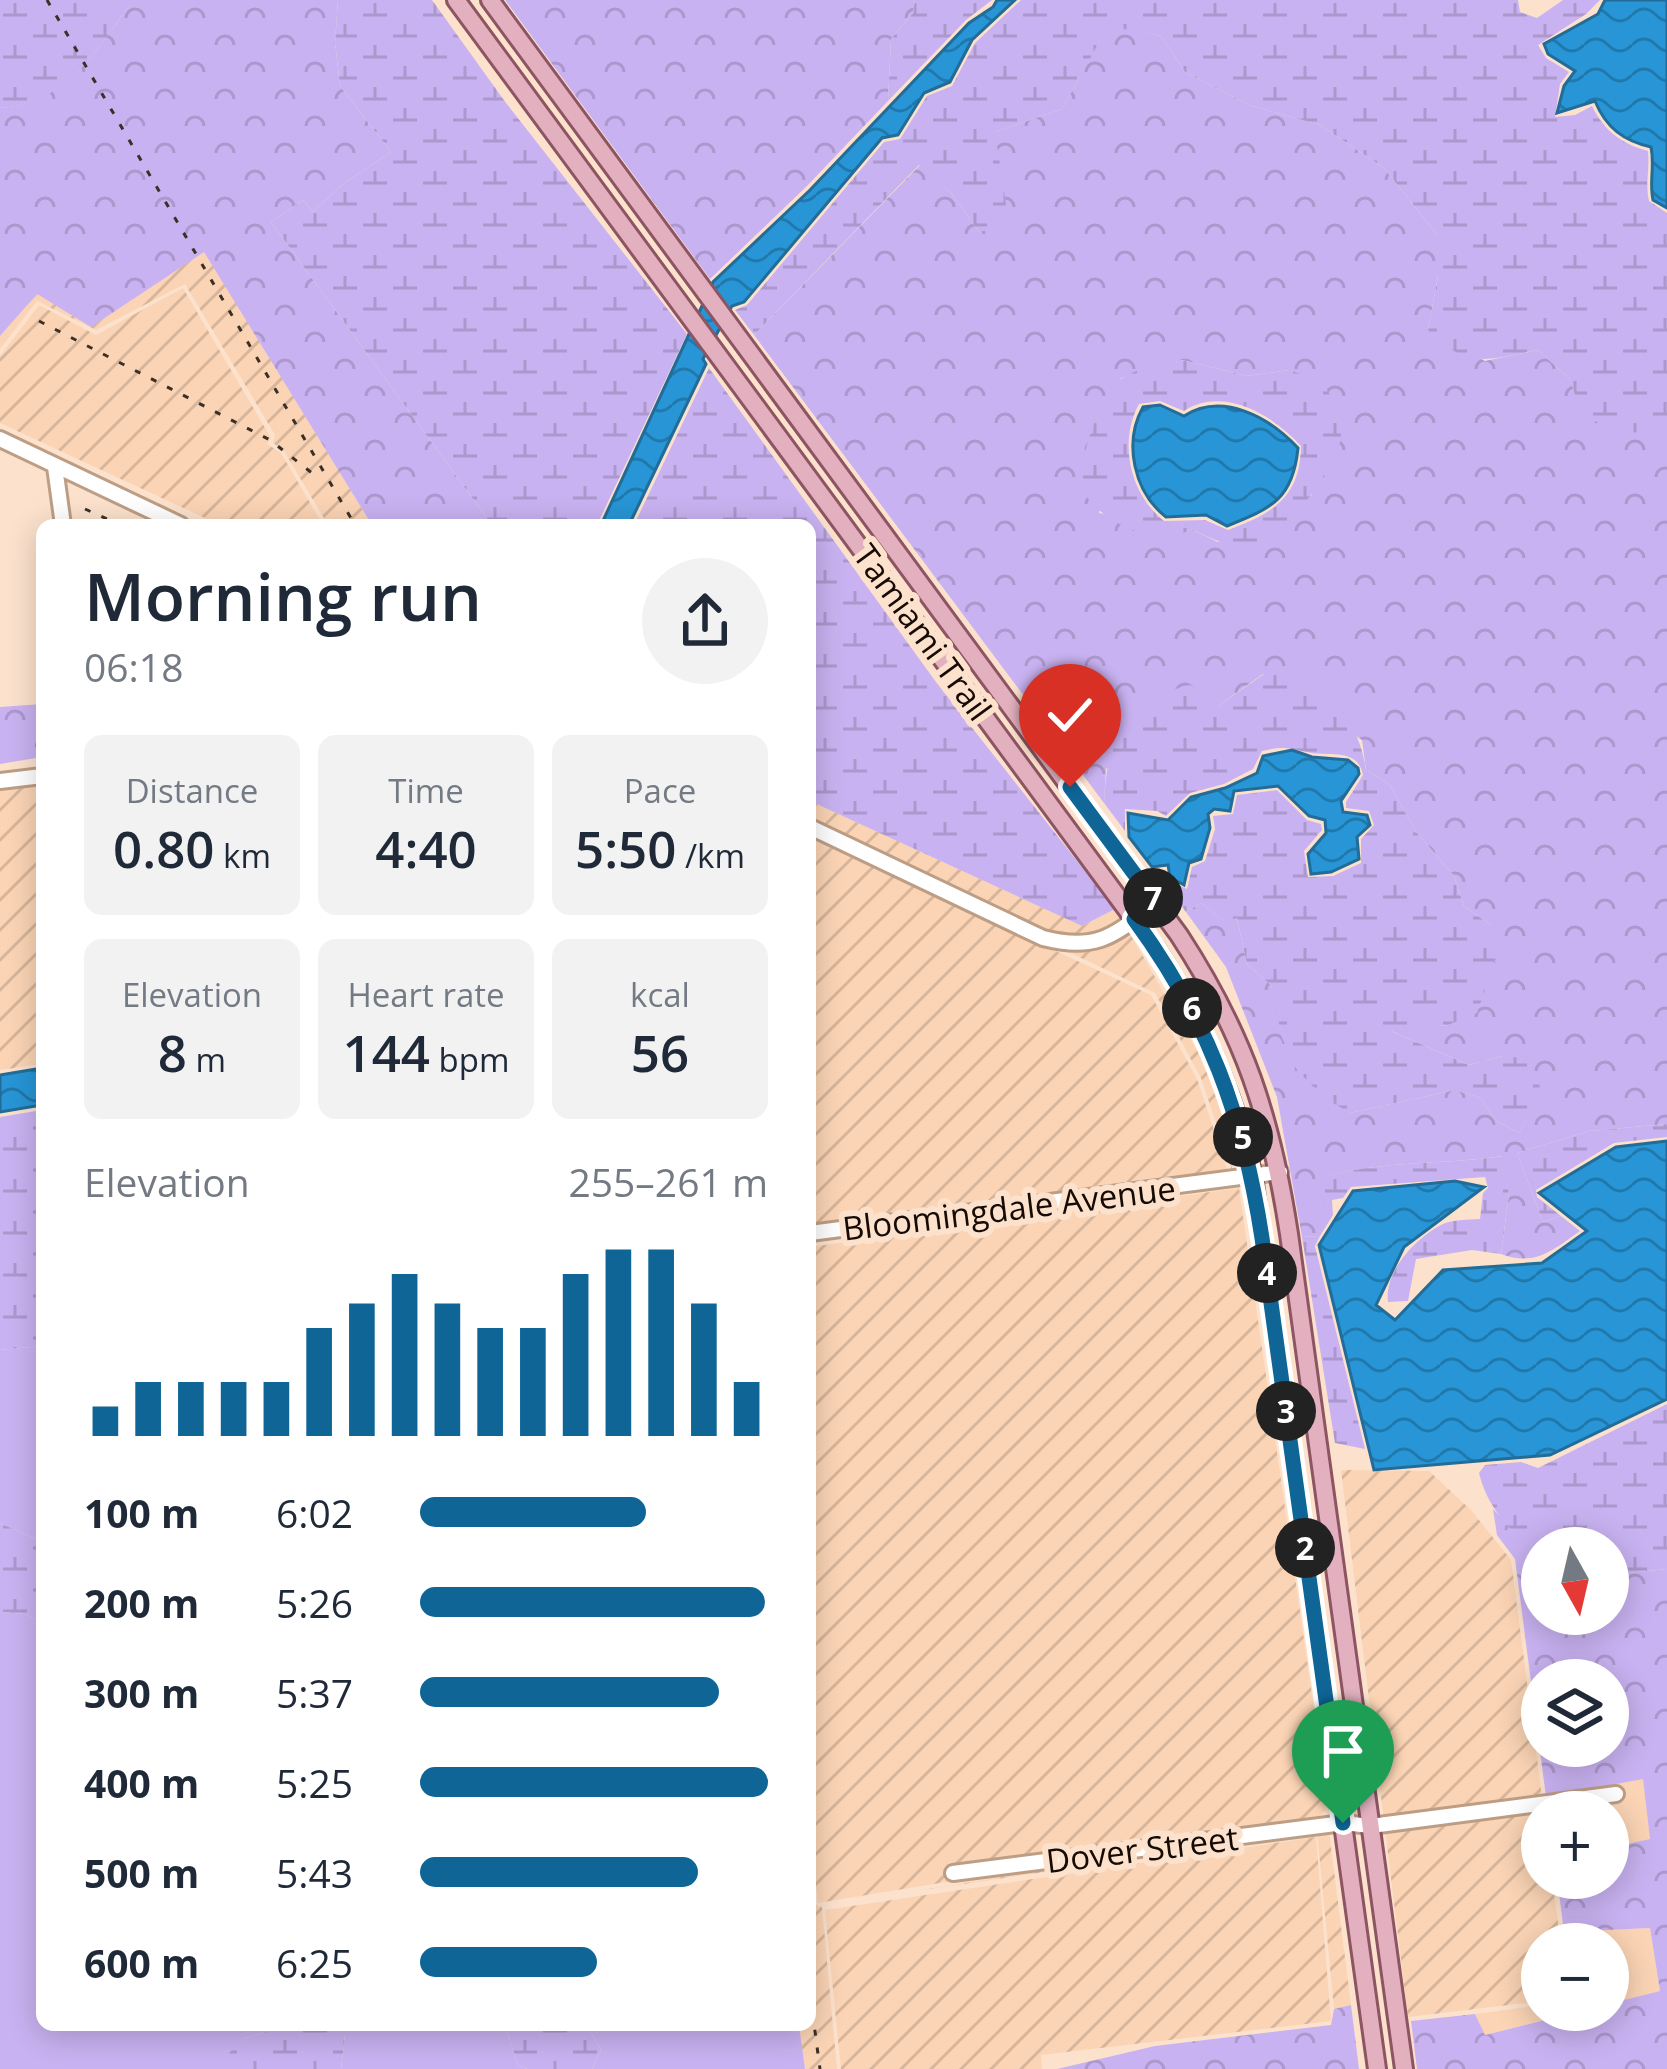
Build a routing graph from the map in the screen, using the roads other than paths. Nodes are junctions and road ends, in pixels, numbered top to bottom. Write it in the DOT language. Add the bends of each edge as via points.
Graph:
graph roads {
  1 [pos="456,0"];
  2 [pos="490,0"];
  3 [pos="539,67"];
  4 [pos="518,83"];
  5 [pos="0,440"];
  6 [pos="55,467"];
  7 [pos="62,519"];
  8 [pos="168,519"];
  9 [pos="36,777"];
  10 [pos="0,781"];
  11 [pos="816,830"];
  12 [pos="1156,903"];
  13 [pos="1134,919"];
  14 [pos="1280,1172"];
  15 [pos="1253,1176"];
  16 [pos="816,1232"];
  17 [pos="1347,1653"];
  18 [pos="1320,1657"];
  19 [pos="1521,1806"];
  20 [pos="1343,1823"];
  21 [pos="1371,1826"];
  22 [pos="953,1873"];
  23 [pos="1377,2069"];
  24 [pos="1404,2069"];
  1 -- 4 [label="main road, Tamiami Trail"];
  2 -- 3 [label="main road, Tamiami Trail"];
  3 -- 4 [label="street"];
  3 -- 12 [label="main road, Tamiami Trail"];
  4 -- 13 [label="main road, Tamiami Trail"];
  5 -- 6 [label="street"];
  6 -- 7 [label="street"];
  6 -- 8 [label="street"];
  9 -- 10 [label="street"];
  11 -- 13 [label="street" via="1043,938 1073,946 1104,941"];
  12 -- 13 [label="street"];
  12 -- 14 [label="main road, Tamiami Trail" via="1250,1066"];
  13 -- 15 [label="main road, Tamiami Trail" via="1208,1039"];
  14 -- 15 [label="street, Bloomingdale Avenue"];
  14 -- 17 [label="main road, Tamiami Trail"];
  15 -- 16 [label="street, Bloomingdale Avenue"];
  15 -- 18 [label="main road, Tamiami Trail"];
  17 -- 18 [label="street"];
  17 -- 21 [label="main road, Tamiami Trail"];
  18 -- 20 [label="main road, Tamiami Trail"];
  19 -- 21 [label="street, Dover Street"];
  20 -- 21 [label="street, Dover Street"];
  20 -- 22 [label="street, Dover Street"];
  20 -- 23 [label="main road, Tamiami Trail"];
  21 -- 24 [label="main road, Tamiami Trail"];
}
